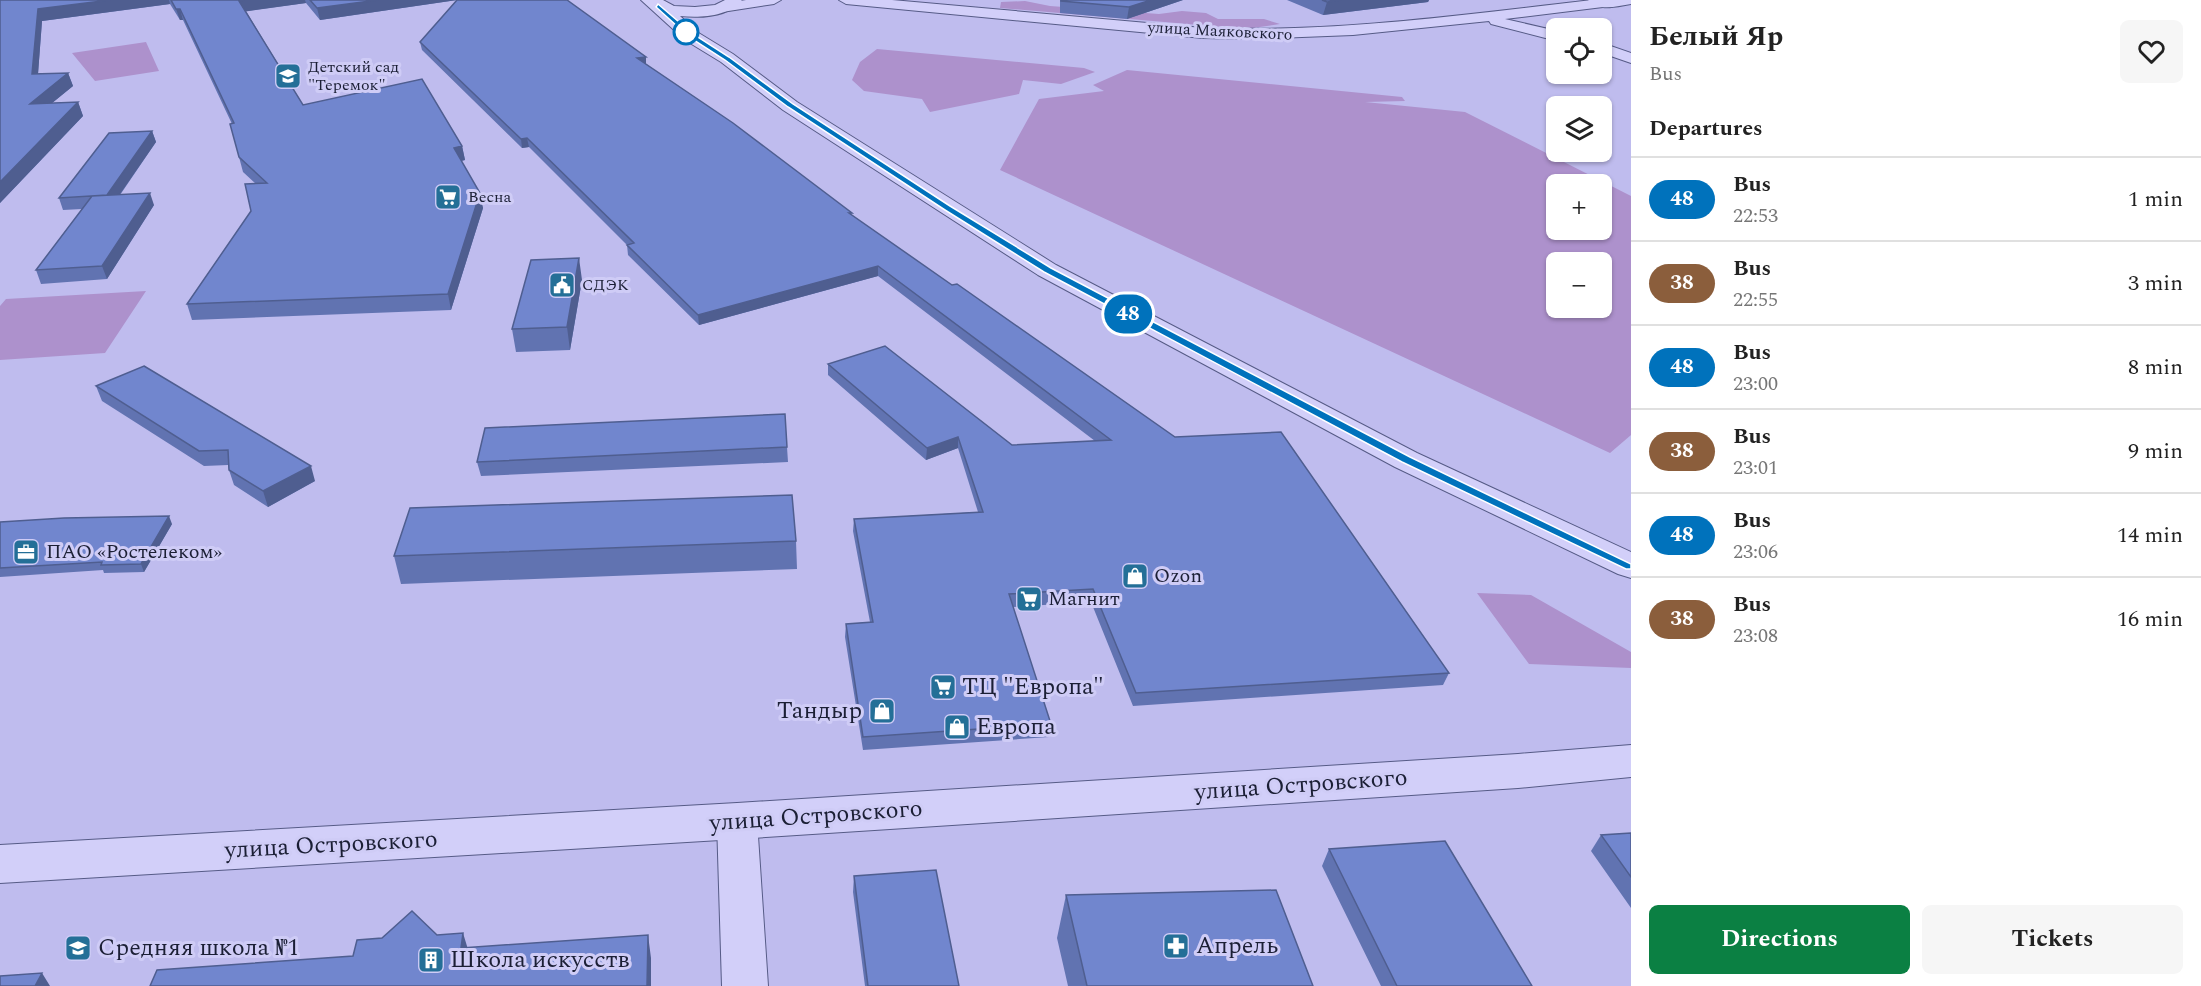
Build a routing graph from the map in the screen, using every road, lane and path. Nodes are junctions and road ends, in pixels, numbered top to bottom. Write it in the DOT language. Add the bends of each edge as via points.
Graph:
graph roads {
  1 [pos="774,0"];
  2 [pos="846,0"];
  3 [pos="1629,0"];
  4 [pos="1600,1"];
  5 [pos="651,2"];
  6 [pos="728,4"];
  7 [pos="1480,16"];
  8 [pos="1546,33"];
  9 [pos="1612,51"];
  10 [pos="727,58"];
  11 [pos="1631,58"];
  12 [pos="1631,566"];
  13 [pos="1631,761"];
  14 [pos="737,822"];
  15 [pos="0,864"];
  16 [pos="745,986"];
  1 -- 6 [label="street"];
  2 -- 7 [label="street, улица Маяковского" via="1261,35 1332,32"];
  3 -- 4 [label="street, улица Маяковского"];
  4 -- 7 [label="street, улица Маяковского"];
  5 -- 6 [label="street" via="682,12"];
  5 -- 10 [label="street" via="691,36"];
  6 -- 10 [label="street" via="709,14 703,23 711,41"];
  7 -- 8 [label="street"];
  9 -- 11 [label="street"];
  10 -- 12 [label="street" via="790,105 1047,270 1406,459"];
  13 -- 14 [label="street, улица Островского"];
  14 -- 15 [label="street, улица Островского"];
  14 -- 16 [label="street"];
}
